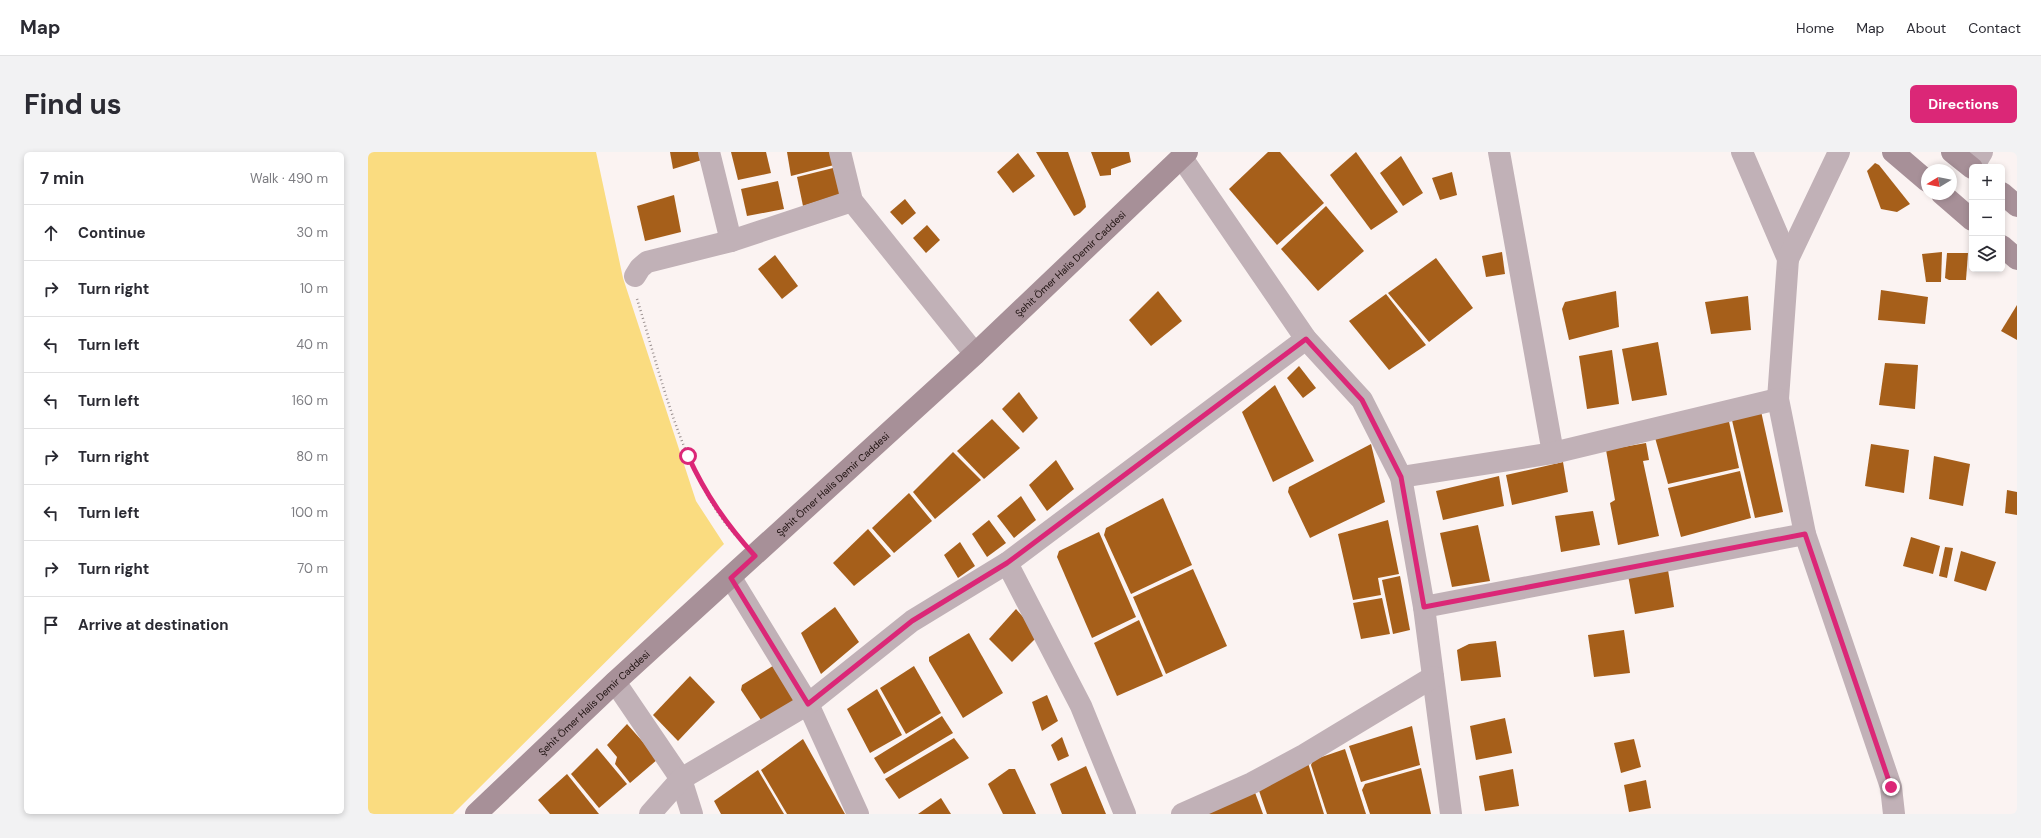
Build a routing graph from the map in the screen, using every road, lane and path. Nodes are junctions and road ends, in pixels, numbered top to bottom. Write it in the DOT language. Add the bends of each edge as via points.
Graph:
graph roads {
  1 [pos="709,152"];
  2 [pos="840,152"];
  3 [pos="1498,152"];
  4 [pos="1742,152"];
  5 [pos="1839,152"];
  6 [pos="1894,152"];
  7 [pos="1952,152"];
  8 [pos="1982,152"];
  9 [pos="1184,154"];
  10 [pos="1974,164"];
  11 [pos="1969,166"];
  12 [pos="1921,176"];
  13 [pos="2005,196"];
  14 [pos="1949,200"];
  15 [pos="852,201"];
  16 [pos="2017,206"];
  17 [pos="1969,217"];
  18 [pos="731,241"];
  19 [pos="2005,249"];
  20 [pos="1788,259"];
  21 [pos="2017,259"];
  22 [pos="635,276"];
  23 [pos="1306,339"];
  24 [pos="975,354"];
  25 [pos="1778,399"];
  26 [pos="1553,453"];
  27 [pos="1401,477"];
  28 [pos="1805,534"];
  29 [pos="755,556"];
  30 [pos="1007,563"];
  31 [pos="731,578"];
  32 [pos="1424,607"];
  33 [pos="1433,676"];
  34 [pos="615,682"];
  35 [pos="808,704"];
  36 [pos="681,779"];
  37 [pos="476,814"];
  38 [pos="650,814"];
  39 [pos="692,814"];
  40 [pos="858,814"];
  41 [pos="1125,814"];
  42 [pos="1182,814"];
  43 [pos="1451,814"];
  44 [pos="1894,814"];
  1 -- 18 [label="street"];
  2 -- 15 [label="street"];
  3 -- 26 [label="street"];
  4 -- 20 [label="street"];
  5 -- 20 [label="street"];
  6 -- 12 [label="street"];
  7 -- 11 [label="street"];
  8 -- 10 [label="street"];
  9 -- 23 [label="street"];
  9 -- 24 [label="street, Şehit Ömer Halis Demir Caddesi"];
  13 -- 16 [label="street"];
  14 -- 17 [label="street"];
  15 -- 18 [label="street"];
  15 -- 24 [label="street"];
  18 -- 22 [label="street" via="647,262"];
  19 -- 21 [label="street"];
  20 -- 25 [label="street"];
  22 -- 29 [label="path" via="635,292 688,456 700,483 715,507"];
  23 -- 27 [label="street" via="1362,400"];
  23 -- 30 [label="street"];
  24 -- 29 [label="street, Şehit Ömer Halis Demir Caddesi"];
  25 -- 26 [label="street"];
  25 -- 28 [label="street"];
  26 -- 27 [label="street"];
  27 -- 32 [label="street"];
  28 -- 32 [label="street"];
  28 -- 44 [label="street" via="1891,787"];
  29 -- 31 [label="street, Şehit Ömer Halis Demir Caddesi"];
  30 -- 35 [label="street" via="912,621"];
  30 -- 41 [label="street" via="1081,706"];
  31 -- 34 [label="street, Şehit Ömer Halis Demir Caddesi"];
  31 -- 35 [label="street"];
  32 -- 33 [label="street"];
  33 -- 42 [label="street" via="1298,758 1252,783"];
  33 -- 43 [label="street"];
  34 -- 36 [label="street"];
  34 -- 37 [label="street, Şehit Ömer Halis Demir Caddesi"];
  35 -- 36 [label="street"];
  35 -- 40 [label="street"];
  36 -- 38 [label="street"];
  36 -- 39 [label="street"];
}
